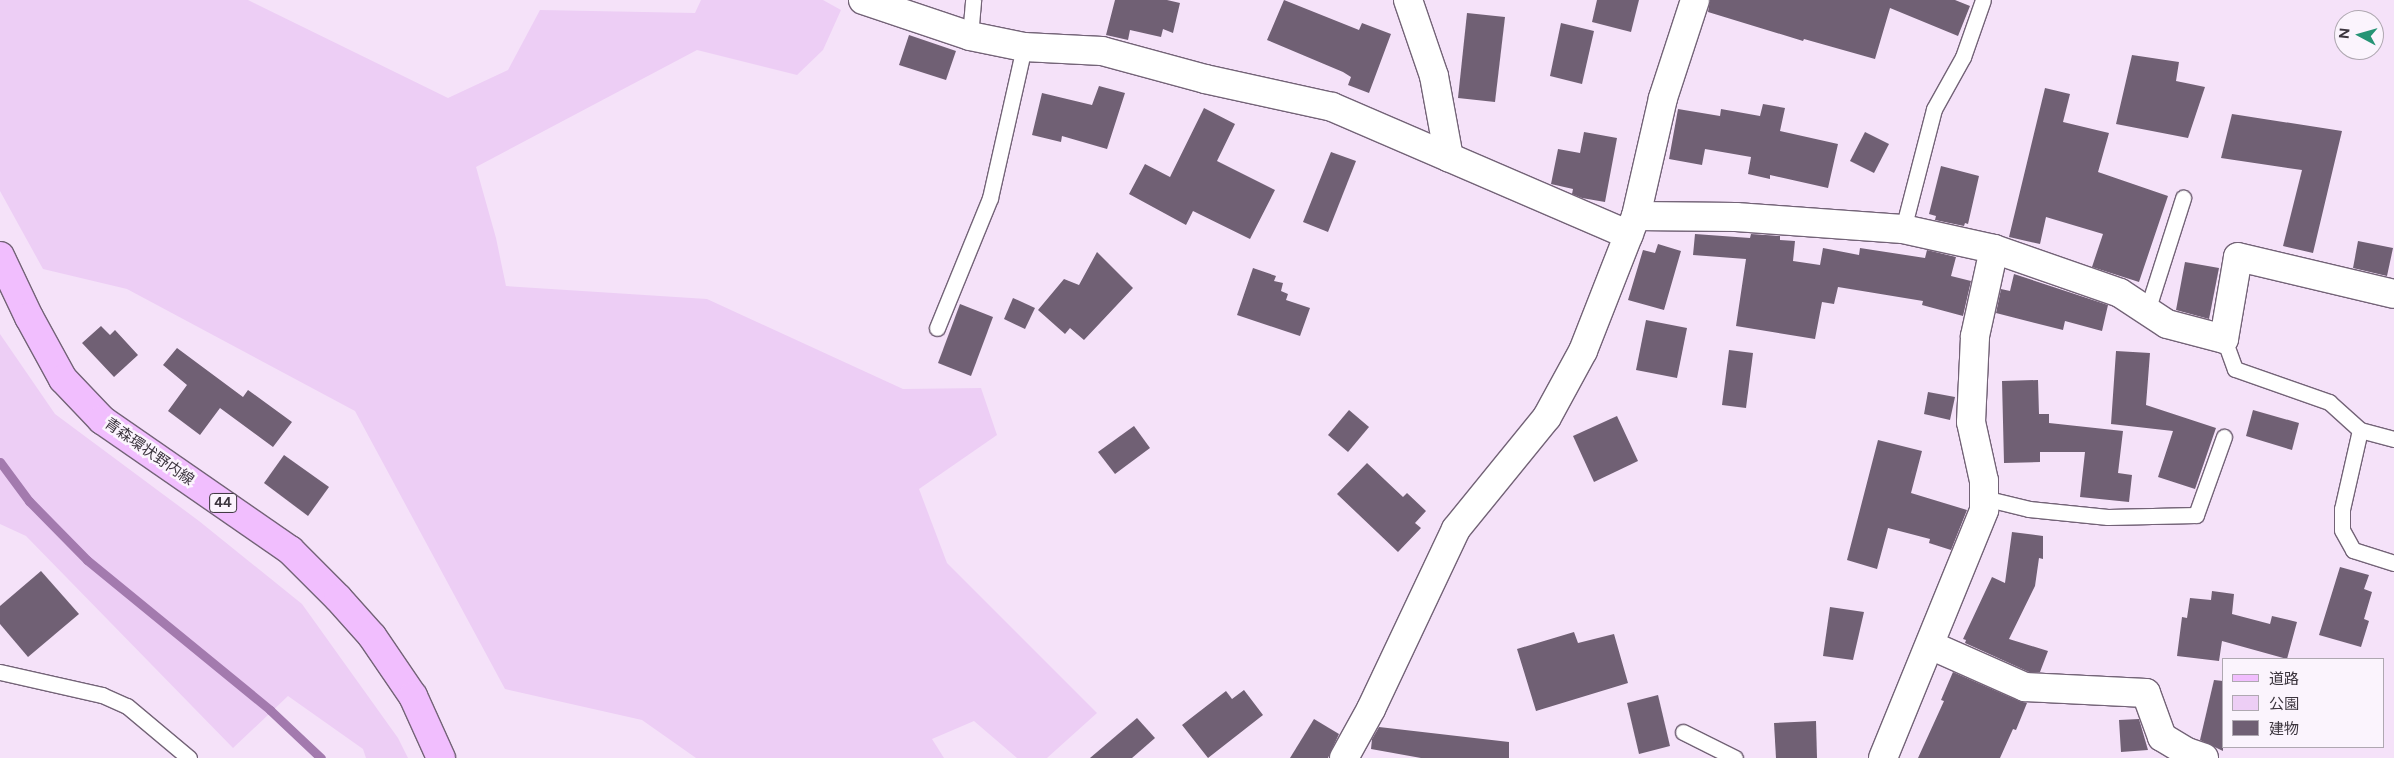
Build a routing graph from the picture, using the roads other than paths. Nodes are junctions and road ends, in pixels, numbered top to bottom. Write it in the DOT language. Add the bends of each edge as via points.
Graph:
graph roads {
  1 [pos="862,0"];
  2 [pos="974,0"];
  3 [pos="1408,0"];
  4 [pos="1695,0"];
  5 [pos="1983,0"];
  6 [pos="970,36"];
  7 [pos="1024,47"];
  8 [pos="1449,158"];
  9 [pos="2183,198"];
  10 [pos="1633,226"];
  11 [pos="1903,229"];
  12 [pos="1994,249"];
  13 [pos="0,256"];
  14 [pos="2394,294"];
  15 [pos="2147,311"];
  16 [pos="938,328"];
  17 [pos="2224,339"];
  18 [pos="2360,430"];
  19 [pos="2224,437"];
  20 [pos="2394,439"];
  21 [pos="1984,498"];
  22 [pos="2394,563"];
  23 [pos="1930,645"];
  24 [pos="0,672"];
  25 [pos="1682,732"];
  26 [pos="189,758"];
  27 [pos="441,758"];
  28 [pos="1344,758"];
  29 [pos="1735,758"];
  30 [pos="1882,758"];
  31 [pos="2204,758"];
  1 -- 6 [label="street"];
  2 -- 6 [label="lane"];
  3 -- 8 [label="street" via="1434,76"];
  4 -- 10 [label="street" via="1663,98"];
  5 -- 11 [label="lane" via="1962,57 1934,109"];
  6 -- 7 [label="street"];
  7 -- 8 [label="street" via="1102,51 1205,79 1332,107"];
  7 -- 16 [label="lane" via="990,198"];
  8 -- 10 [label="street"];
  9 -- 15 [label="lane"];
  10 -- 11 [label="street" via="1736,217"];
  10 -- 28 [label="street" via="1583,351 1547,417 1456,529 1371,709"];
  11 -- 12 [label="street"];
  12 -- 15 [label="street" via="2120,293"];
  12 -- 21 [label="street" via="1975,336 1971,422 1984,481"];
  13 -- 27 [label="main road, 青森環状野内線 / 44" via="63,379 102,420 297,557 338,598 372,636 413,696"];
  14 -- 17 [label="street" via="2238,257"];
  15 -- 17 [label="street" via="2167,324"];
  17 -- 18 [label="lane" via="2235,370 2329,402"];
  18 -- 20 [label="lane"];
  18 -- 22 [label="lane" via="2342,509 2342,530 2353,550"];
  19 -- 21 [label="lane" via="2196,515 2108,517 2029,509"];
  21 -- 23 [label="street" via="1984,510"];
  23 -- 30 [label="street"];
  23 -- 31 [label="street" via="2025,687 2146,693 2162,737"];
  24 -- 26 [label="lane" via="102,695 128,706"];
  25 -- 29 [label="lane"];
}
